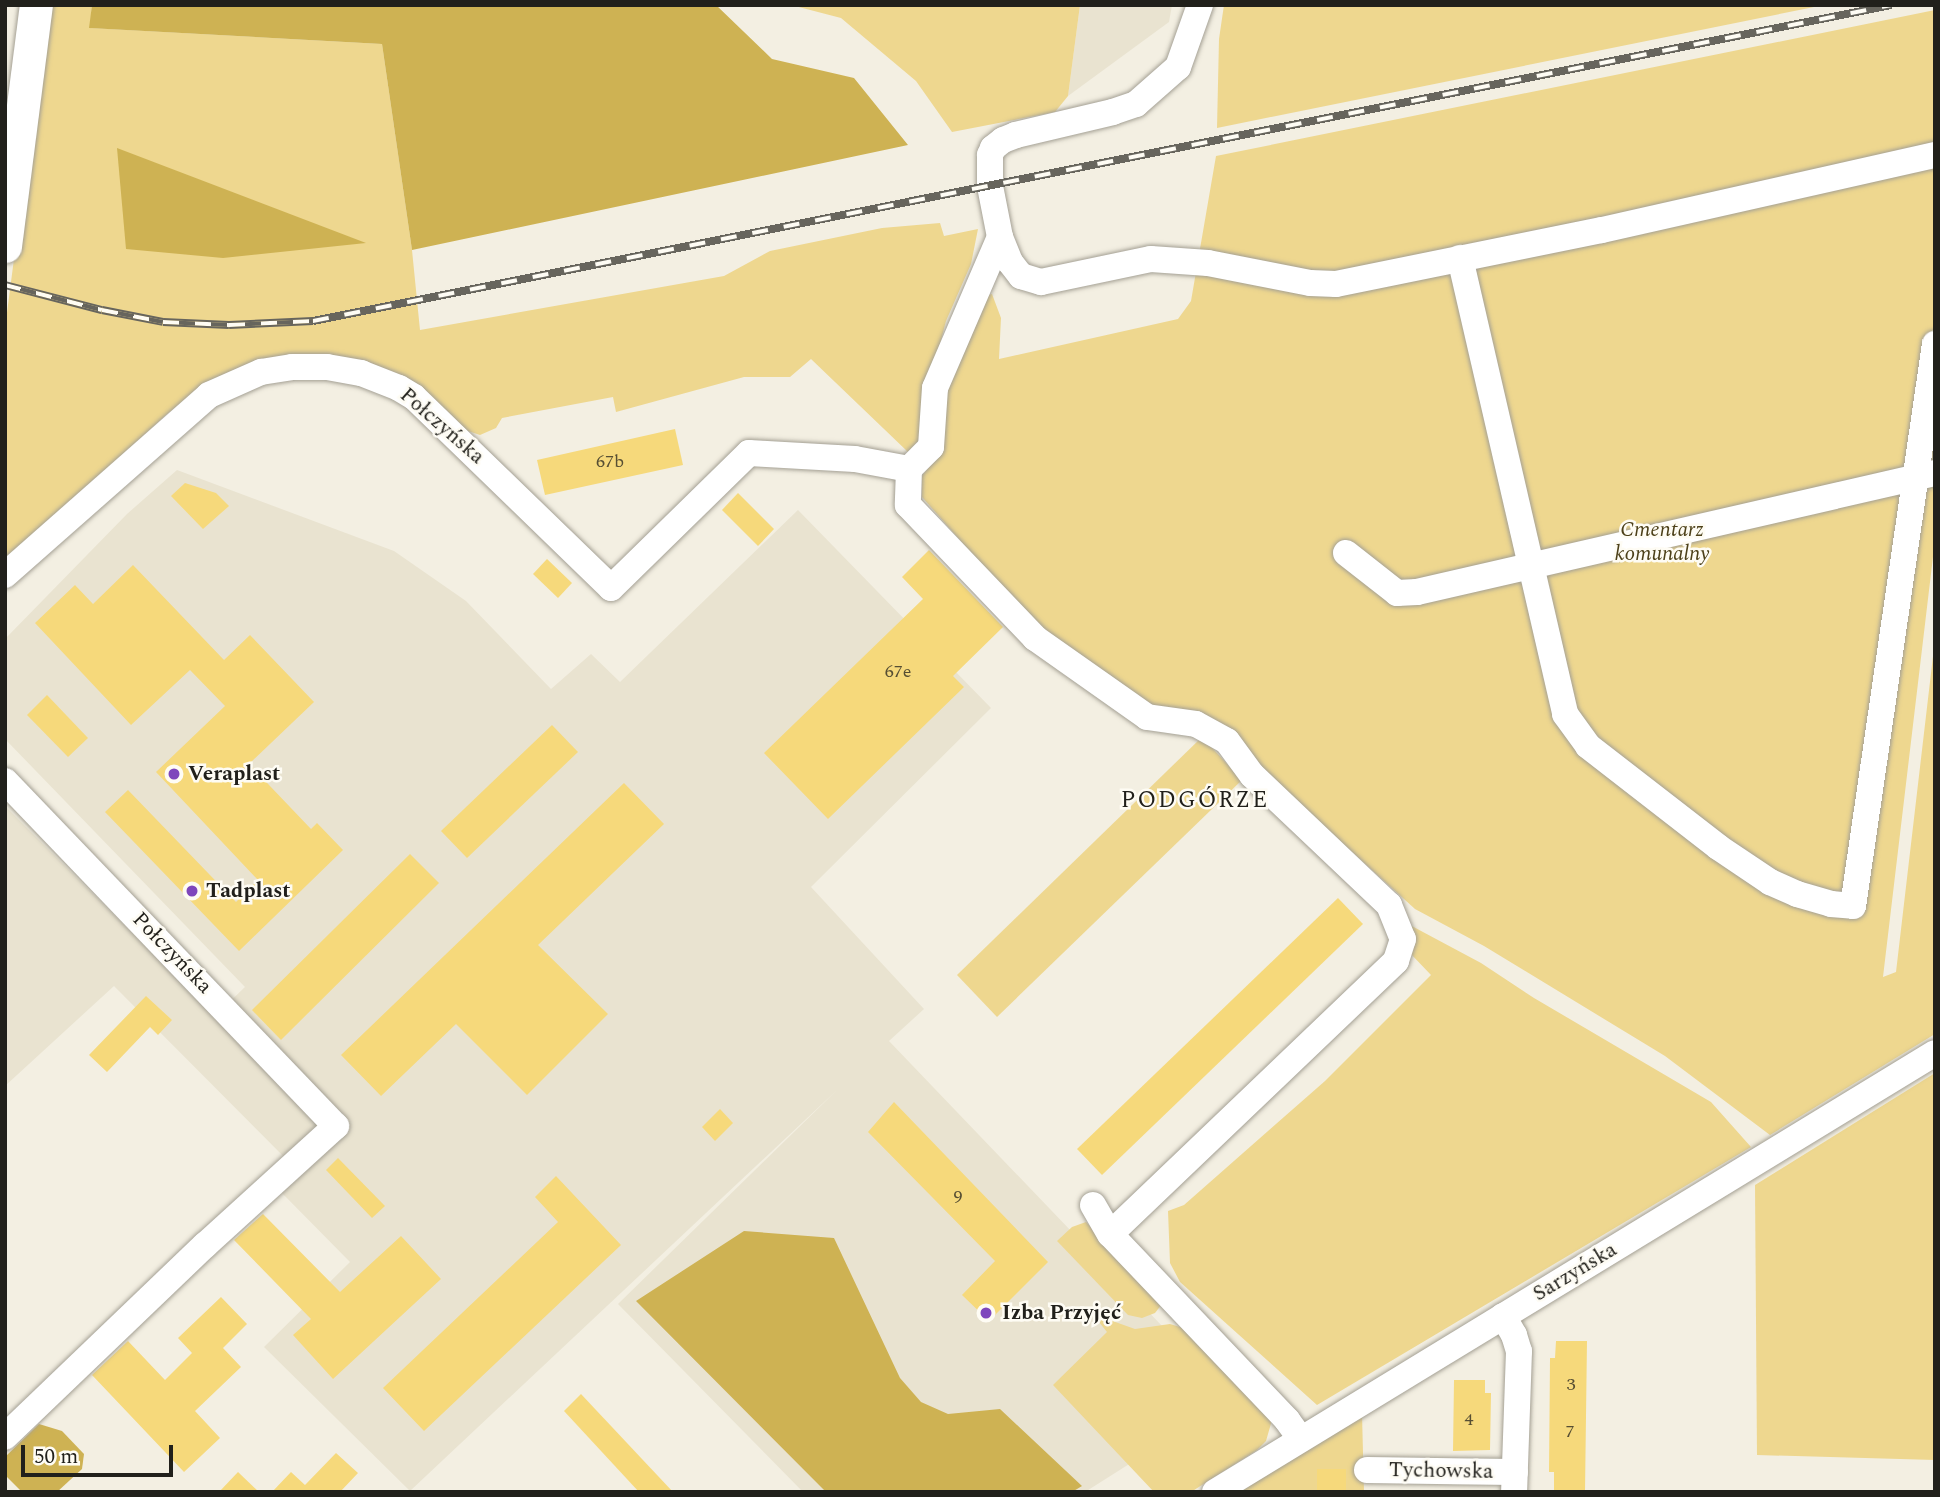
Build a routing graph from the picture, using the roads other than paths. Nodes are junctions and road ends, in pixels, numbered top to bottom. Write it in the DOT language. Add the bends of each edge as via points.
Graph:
graph roads {
  1 [pos="36,5"];
  2 [pos="1200,5"];
  3 [pos="1935,155"];
  4 [pos="1000,237"];
  5 [pos="5,246"];
  6 [pos="1460,258"];
  7 [pos="1935,344"];
  8 [pos="909,469"];
  9 [pos="1924,475"];
  10 [pos="1346,553"];
  11 [pos="1532,565"];
  12 [pos="5,575"];
  13 [pos="5,781"];
  14 [pos="1935,1053"];
  15 [pos="1093,1205"];
  16 [pos="1110,1234"];
  17 [pos="1503,1316"];
  18 [pos="5,1437"];
  19 [pos="1300,1438"];
  20 [pos="1367,1470"];
  21 [pos="1515,1482"];
  22 [pos="1215,1492"];
  1 -- 5 [label="main road"];
  2 -- 4 [label="street" via="1178,67 1136,104 1003,139 993,148 990,187"];
  3 -- 6 [label="street"];
  4 -- 6 [label="street" via="1021,276 1041,282 1151,259 1208,263 1336,284"];
  4 -- 8 [label="street" via="935,388 931,447"];
  6 -- 11 [label="street"];
  7 -- 9 [label="street"];
  8 -- 12 [label="street, Połczyńska" via="855,459 749,453 611,587 414,397 380,379 327,367 292,367 234,381 209,395"];
  8 -- 16 [label="street" via="908,505 1035,638 1147,717 1196,724 1227,741 1252,775 1389,905 1403,939 1396,961"];
  9 -- 11 [label="street"];
  9 -- 11 [label="street" via="1853,906 1797,894 1770,882 1588,746 1565,714"];
  10 -- 11 [label="street" via="1397,593"];
  13 -- 18 [label="street, Połczyńska" via="336,1126"];
  14 -- 17 [label="street, Sarzyńska"];
  15 -- 16 [label="street"];
  16 -- 19 [label="street"];
  17 -- 19 [label="street, Sarzyńska"];
  17 -- 21 [label="street, Tychowska" via="1519,1351"];
  19 -- 22 [label="street, Sarzyńska"];
  20 -- 21 [label="street, Tychowska"];
}
